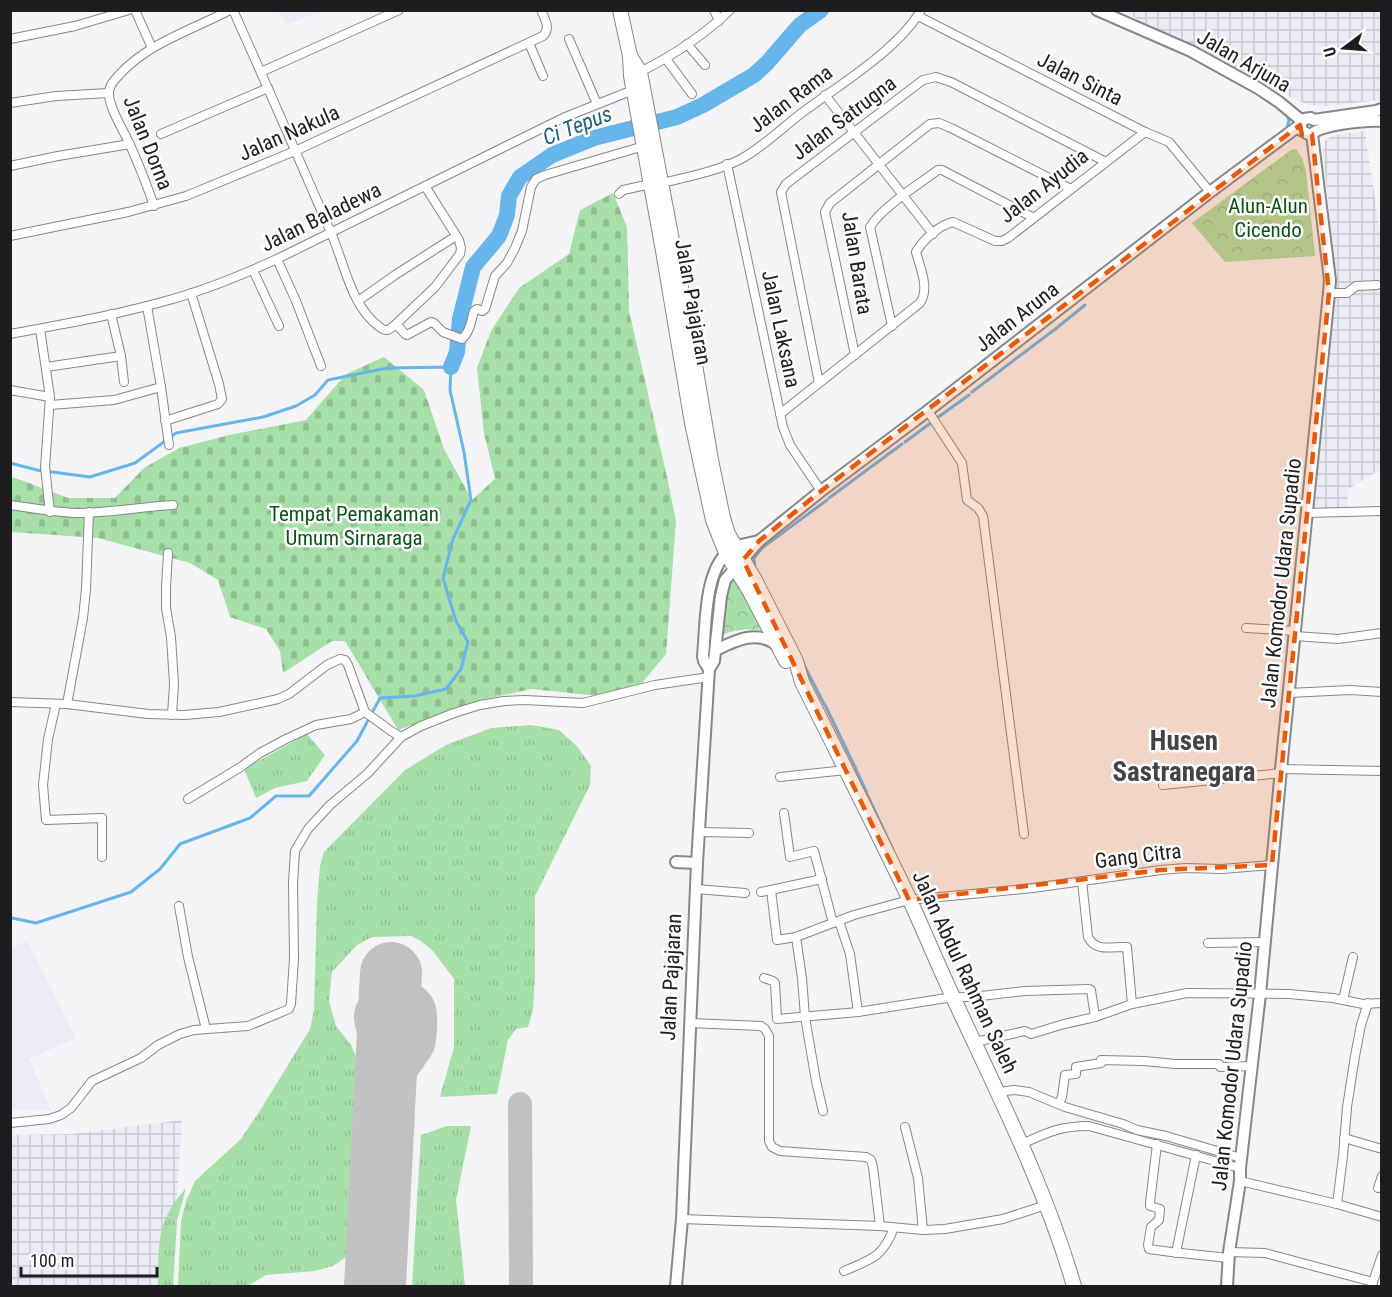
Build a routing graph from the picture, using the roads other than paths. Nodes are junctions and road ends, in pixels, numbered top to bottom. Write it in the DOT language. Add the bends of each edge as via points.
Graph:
graph roads {
  1 [pos="129,10"];
  2 [pos="135,10"];
  3 [pos="231,10"];
  4 [pos="399,10"];
  5 [pos="541,10"];
  6 [pos="620,10"];
  7 [pos="714,10"];
  8 [pos="730,10"];
  9 [pos="1097,10"];
  10 [pos="919,13"];
  11 [pos="719,21"];
  12 [pos="10,39"];
  13 [pos="569,39"];
  14 [pos="529,43"];
  15 [pos="687,44"];
  16 [pos="152,48"];
  17 [pos="630,56"];
  18 [pos="666,59"];
  19 [pos="705,65"];
  20 [pos="261,72"];
  21 [pos="640,72"];
  22 [pos="543,76"];
  23 [pos="268,88"];
  24 [pos="633,90"];
  25 [pos="108,93"];
  26 [pos="692,94"];
  27 [pos="825,95"];
  28 [pos="10,103"];
  29 [pos="597,104"];
  30 [pos="1380,115"];
  31 [pos="1301,123"];
  32 [pos="645,125"];
  33 [pos="1314,128"];
  34 [pos="1145,132"];
  35 [pos="855,133"];
  36 [pos="161,134"];
  37 [pos="130,144"];
  38 [pos="644,146"];
  39 [pos="295,151"];
  40 [pos="1106,162"];
  41 [pos="727,164"];
  42 [pos="879,165"];
  43 [pos="10,166"];
  44 [pos="657,184"];
  45 [pos="425,186"];
  46 [pos="1071,189"];
  47 [pos="1210,192"];
  48 [pos="619,194"];
  49 [pos="904,196"];
  50 [pos="154,206"];
  51 [pos="1034,218"];
  52 [pos="331,232"];
  53 [pos="933,234"];
  54 [pos="10,236"];
  55 [pos="456,236"];
  56 [pos="277,259"];
  57 [pos="253,270"];
  58 [pos="1377,285"];
  59 [pos="191,293"];
  60 [pos="1329,293"];
  61 [pos="358,301"];
  62 [pos="147,306"];
  63 [pos="111,314"];
  64 [pos="396,324"];
  65 [pos="279,326"];
  66 [pos="892,326"];
  67 [pos="40,329"];
  68 [pos="10,334"];
  69 [pos="855,355"];
  70 [pos="121,356"];
  71 [pos="321,366"];
  72 [pos="46,367"];
  73 [pos="124,382"];
  74 [pos="819,383"];
  75 [pos="161,387"];
  76 [pos="10,390"];
  77 [pos="50,401"];
  78 [pos="780,414"];
  79 [pos="929,414"];
  80 [pos="165,421"];
  81 [pos="169,441"];
  82 [pos="821,491"];
  83 [pos="172,504"];
  84 [pos="10,505"];
  85 [pos="1382,511"];
  86 [pos="50,512"];
  87 [pos="89,512"];
  88 [pos="1307,513"];
  89 [pos="168,553"];
  90 [pos="736,556"];
  91 [pos="1246,628"];
  92 [pos="1295,633"];
  93 [pos="1382,633"];
  94 [pos="778,646"];
  95 [pos="716,650"];
  96 [pos="709,673"];
  97 [pos="802,682"];
  98 [pos="1382,692"];
  99 [pos="1289,693"];
  100 [pos="10,702"];
  101 [pos="56,704"];
  102 [pos="67,704"];
  103 [pos="367,713"];
  104 [pos="172,715"];
  105 [pos="402,737"];
  106 [pos="846,770"];
  107 [pos="1281,771"];
  108 [pos="1382,771"];
  109 [pos="780,777"];
  110 [pos="1163,785"];
  111 [pos="188,799"];
  112 [pos="784,813"];
  113 [pos="699,831"];
  114 [pos="749,833"];
  115 [pos="1023,834"];
  116 [pos="102,857"];
  117 [pos="676,862"];
  118 [pos="697,863"];
  119 [pos="1272,865"];
  120 [pos="822,879"];
  121 [pos="1082,881"];
  122 [pos="696,889"];
  123 [pos="771,890"];
  124 [pos="761,892"];
  125 [pos="745,893"];
  126 [pos="909,900"];
  127 [pos="179,906"];
  128 [pos="836,922"];
  129 [pos="796,937"];
  130 [pos="1265,942"];
  131 [pos="1208,943"];
  132 [pos="1353,957"];
  133 [pos="764,978"];
  134 [pos="1260,994"];
  135 [pos="953,997"];
  136 [pos="1343,1000"];
  137 [pos="1368,1003"];
  138 [pos="1382,1003"];
  139 [pos="1132,1004"];
  140 [pos="858,1012"];
  141 [pos="806,1017"];
  142 [pos="1095,1017"];
  143 [pos="690,1023"];
  144 [pos="206,1029"];
  145 [pos="975,1042"];
  146 [pos="1252,1066"];
  147 [pos="998,1092"];
  148 [pos="1059,1103"];
  149 [pos="823,1111"];
  150 [pos="10,1123"];
  151 [pos="905,1127"];
  152 [pos="1344,1138"];
  153 [pos="1157,1144"];
  154 [pos="1018,1145"];
  155 [pos="1382,1149"];
  156 [pos="1196,1155"];
  157 [pos="1241,1163"];
  158 [pos="1382,1176"];
  159 [pos="1240,1181"];
  160 [pos="1378,1188"];
  161 [pos="1337,1204"];
  162 [pos="1046,1205"];
  163 [pos="1382,1217"];
  164 [pos="681,1219"];
  165 [pos="880,1226"];
  166 [pos="894,1228"];
  167 [pos="923,1230"];
  168 [pos="1176,1253"];
  169 [pos="1229,1255"];
  170 [pos="1382,1255"];
  171 [pos="844,1271"];
  172 [pos="1372,1284"];
  173 [pos="676,1287"];
  174 [pos="1074,1287"];
  175 [pos="1227,1287"];
  1 -- 12 [label="street"];
  2 -- 16 [label="street"];
  3 -- 16 [label="street"];
  3 -- 20 [label="street"];
  4 -- 20 [label="street"];
  5 -- 14 [label="street, Jalan Nakula" via="547,31"];
  6 -- 17 [label="highway, Jalan Pajajaran"];
  7 -- 11 [label="street"];
  8 -- 11 [label="street"];
  9 -- 31 [label="street, Jalan Arjuna" via="1191,51 1258,88"];
  10 -- 27 [label="street, Jalan Rama" via="908,29 873,61"];
  10 -- 34 [label="street, Jalan Sinta"];
  11 -- 15 [label="street"];
  13 -- 29 [label="street"];
  14 -- 22 [label="street"];
  14 -- 39 [label="street, Jalan Nakula"];
  15 -- 18 [label="street"];
  15 -- 19 [label="street"];
  16 -- 25 [label="street" via="125,69"];
  17 -- 21 [label="highway, Jalan Pajajaran"];
  17 -- 24 [label="highway, Jalan Pajajaran"];
  18 -- 21 [label="street"];
  18 -- 26 [label="street"];
  20 -- 23 [label="street"];
  21 -- 32 [label="highway, Jalan Pajajaran"];
  23 -- 36 [label="street"];
  23 -- 39 [label="street"];
  24 -- 29 [label="street, Jalan Baladewa"];
  24 -- 32 [label="highway, Jalan Pajajaran"];
  25 -- 28 [label="street"];
  25 -- 37 [label="street, Jalan Dorna"];
  27 -- 35 [label="street"];
  27 -- 41 [label="street, Jalan Rama" via="761,145"];
  29 -- 45 [label="street, Jalan Baladewa"];
  30 -- 33 [label="street"];
  31 -- 33 [label="street, Jalan Arjuna" via="1304,133"];
  31 -- 47 [label="street, Jalan Aruna"];
  32 -- 38 [label="highway, Jalan Pajajaran"];
  32 -- 44 [label="highway, Jalan Pajajaran"];
  33 -- 60 [label="street, Jalan Komodor Udara Supadio"];
  34 -- 40 [label="street, Jalan Ayudia"];
  34 -- 47 [label="street, Jalan Sinta" via="1169,142"];
  35 -- 40 [label="street, Jalan Satrugna" via="923,80 936,76"];
  35 -- 42 [label="street"];
  35 -- 74 [label="street, Jalan Satrugna" via="786,184 782,192"];
  37 -- 43 [label="street"];
  37 -- 50 [label="street, Jalan Dorna"];
  38 -- 44 [label="highway, Jalan Pajajaran"];
  38 -- 64 [label="street" via="536,179 515,248 495,276 485,309 474,311 465,338 443,332 434,322 407,335"];
  39 -- 50 [label="street, Jalan Nakula"];
  39 -- 52 [label="street"];
  40 -- 46 [label="street, Jalan Ayudia"];
  41 -- 44 [label="street, Jalan Rama"];
  41 -- 78 [label="street, Jalan Laksana"];
  42 -- 46 [label="street" via="930,124 939,123"];
  42 -- 49 [label="street"];
  42 -- 69 [label="street, Jalan Barata" via="830,203 825,212"];
  44 -- 48 [label="street, Jalan Rama"];
  44 -- 90 [label="highway, Jalan Pajajaran" via="692,423 713,520"];
  45 -- 52 [label="street, Jalan Baladewa"];
  45 -- 55 [label="street"];
  46 -- 51 [label="street, Jalan Ayudia"];
  47 -- 79 [label="street, Jalan Aruna"];
  49 -- 51 [label="street" via="942,170"];
  49 -- 53 [label="street"];
  49 -- 66 [label="street" via="870,227"];
  50 -- 54 [label="street, Jalan Nakula"];
  51 -- 53 [label="street, Jalan Ayudia" via="1002,241 953,222"];
  52 -- 56 [label="street, Jalan Baladewa"];
  52 -- 61 [label="street"];
  53 -- 66 [label="street" via="916,252 925,286 924,298"];
  55 -- 61 [label="street"];
  55 -- 64 [label="street" via="460,254 435,287"];
  56 -- 57 [label="street, Jalan Baladewa"];
  56 -- 71 [label="street"];
  57 -- 59 [label="street, Jalan Baladewa"];
  57 -- 65 [label="street"];
  58 -- 60 [label="street"];
  59 -- 62 [label="street, Jalan Baladewa"];
  59 -- 80 [label="street" via="222,399 218,404"];
  60 -- 88 [label="street, Jalan Komodor Udara Supadio"];
  61 -- 64 [label="street" via="382,329"];
  62 -- 63 [label="street, Jalan Baladewa"];
  62 -- 75 [label="street"];
  63 -- 67 [label="street, Jalan Baladewa"];
  63 -- 70 [label="street"];
  66 -- 69 [label="street"];
  67 -- 68 [label="street, Jalan Baladewa"];
  67 -- 72 [label="street"];
  69 -- 74 [label="street"];
  70 -- 72 [label="street"];
  70 -- 73 [label="street"];
  72 -- 77 [label="street"];
  74 -- 78 [label="street"];
  75 -- 77 [label="street" via="114,400"];
  75 -- 80 [label="street"];
  76 -- 77 [label="street"];
  77 -- 86 [label="street" via="45,466"];
  78 -- 82 [label="street, Jalan Laksana" via="789,445"];
  79 -- 82 [label="street, Jalan Aruna"];
  79 -- 115 [label="street" via="962,463 967,500 983,516"];
  80 -- 81 [label="street"];
  82 -- 90 [label="street, Jalan Aruna"];
  83 -- 87 [label="street"];
  84 -- 86 [label="street"];
  85 -- 88 [label="street"];
  86 -- 87 [label="street"];
  87 -- 102 [label="street" via="83,618"];
  88 -- 92 [label="street, Jalan Komodor Udara Supadio"];
  89 -- 104 [label="street" via="166,608 174,684"];
  90 -- 94 [label="highway, Jalan Abdul Rahman Saleh"];
  90 -- 95 [label="street, Jalan Pajajaran" via="722,586"];
  90 -- 96 [label="street, Jalan Pajajaran" via="714,571 710,586 703,656"];
  90 -- 97 [label="highway, Jalan Abdul Rahman Saleh" via="755,580 796,661"];
  91 -- 92 [label="street"];
  92 -- 93 [label="street" via="1338,639"];
  92 -- 99 [label="street, Jalan Komodor Udara Supadio"];
  94 -- 95 [label="street" via="756,637"];
  94 -- 97 [label="highway, Jalan Abdul Rahman Saleh"];
  95 -- 96 [label="street, Jalan Pajajaran"];
  96 -- 105 [label="street" via="583,703 525,700 480,705"];
  96 -- 113 [label="street, Jalan Pajajaran"];
  97 -- 106 [label="highway, Jalan Abdul Rahman Saleh"];
  98 -- 99 [label="street"];
  99 -- 107 [label="street, Jalan Komodor Udara Supadio"];
  100 -- 101 [label="street"];
  101 -- 102 [label="street"];
  101 -- 116 [label="street" via="43,776 46,820 102,818"];
  102 -- 104 [label="street"];
  103 -- 104 [label="street" via="348,665 340,659 278,699 219,712"];
  103 -- 105 [label="street"];
  103 -- 111 [label="street" via="316,725 286,739"];
  105 -- 144 [label="street" via="330,805 295,851 294,958 289,1009 248,1026"];
  106 -- 109 [label="street"];
  106 -- 126 [label="highway, Jalan Abdul Rahman Saleh"];
  107 -- 108 [label="street"];
  107 -- 110 [label="street"];
  107 -- 119 [label="street, Jalan Komodor Udara Supadio"];
  112 -- 120 [label="street" via="790,857 814,851"];
  113 -- 114 [label="street"];
  113 -- 118 [label="street, Jalan Pajajaran"];
  117 -- 118 [label="street"];
  118 -- 122 [label="street, Jalan Pajajaran"];
  119 -- 121 [label="street, Gang Citra" via="1161,870"];
  119 -- 130 [label="street, Jalan Komodor Udara Supadio"];
  120 -- 123 [label="street"];
  120 -- 128 [label="street"];
  121 -- 126 [label="street, Gang Citra"];
  121 -- 139 [label="street" via="1091,942 1103,948 1127,947"];
  122 -- 125 [label="street"];
  122 -- 143 [label="street, Jalan Pajajaran"];
  123 -- 124 [label="street"];
  123 -- 129 [label="street" via="777,940"];
  126 -- 128 [label="street, Gang Citra"];
  126 -- 135 [label="highway, Jalan Abdul Rahman Saleh"];
  127 -- 144 [label="street"];
  128 -- 129 [label="street, Gang Citra"];
  128 -- 140 [label="street" via="850,954"];
  129 -- 141 [label="street"];
  130 -- 131 [label="street"];
  130 -- 134 [label="street, Jalan Komodor Udara Supadio"];
  132 -- 136 [label="street"];
  133 -- 141 [label="street" via="775,983 777,1019"];
  134 -- 136 [label="street"];
  134 -- 139 [label="street" via="1187,993"];
  134 -- 146 [label="street, Jalan Komodor Udara Supadio"];
  135 -- 140 [label="street"];
  135 -- 142 [label="street" via="1089,989"];
  135 -- 145 [label="highway, Jalan Abdul Rahman Saleh"];
  136 -- 137 [label="street"];
  137 -- 138 [label="street"];
  137 -- 152 [label="street" via="1355,1056"];
  139 -- 142 [label="street"];
  140 -- 141 [label="street"];
  141 -- 149 [label="street"];
  142 -- 145 [label="street" via="1031,1034 1025,1030"];
  143 -- 164 [label="street, Jalan Pajajaran"];
  143 -- 165 [label="street" via="765,1029 769,1036 772,1147 780,1151 866,1157 873,1167"];
  144 -- 150 [label="street" via="180,1034 92,1081 61,1115"];
  145 -- 147 [label="highway, Jalan Abdul Rahman Saleh"];
  146 -- 148 [label="street" via="1101,1060 1076,1067 1076,1074 1065,1075"];
  146 -- 157 [label="street, Jalan Komodor Udara Supadio"];
  147 -- 148 [label="street" via="1029,1092"];
  147 -- 154 [label="highway, Jalan Abdul Rahman Saleh"];
  148 -- 157 [label="street"];
  151 -- 167 [label="street" via="918,1178"];
  152 -- 155 [label="street"];
  152 -- 161 [label="street"];
  153 -- 154 [label="street" via="1097,1128 1068,1126"];
  153 -- 156 [label="street"];
  153 -- 168 [label="street" via="1150,1206 1160,1209 1148,1245 1149,1249"];
  154 -- 162 [label="highway, Jalan Abdul Rahman Saleh"];
  156 -- 157 [label="street"];
  156 -- 168 [label="street"];
  157 -- 159 [label="street, Jalan Komodor Udara Supadio"];
  158 -- 160 [label="street"];
  159 -- 161 [label="street"];
  159 -- 169 [label="street, Jalan Komodor Udara Supadio"];
  161 -- 163 [label="street"];
  162 -- 167 [label="street" via="1003,1219"];
  162 -- 174 [label="highway, Jalan Abdul Rahman Saleh"];
  164 -- 165 [label="street"];
  164 -- 173 [label="street, Jalan Pajajaran"];
  165 -- 166 [label="street"];
  166 -- 167 [label="street"];
  166 -- 171 [label="street" via="877,1256"];
  168 -- 169 [label="street"];
  169 -- 172 [label="street" via="1265,1253"];
  169 -- 175 [label="street, Jalan Komodor Udara Supadio"];
  170 -- 172 [label="street"];
}
